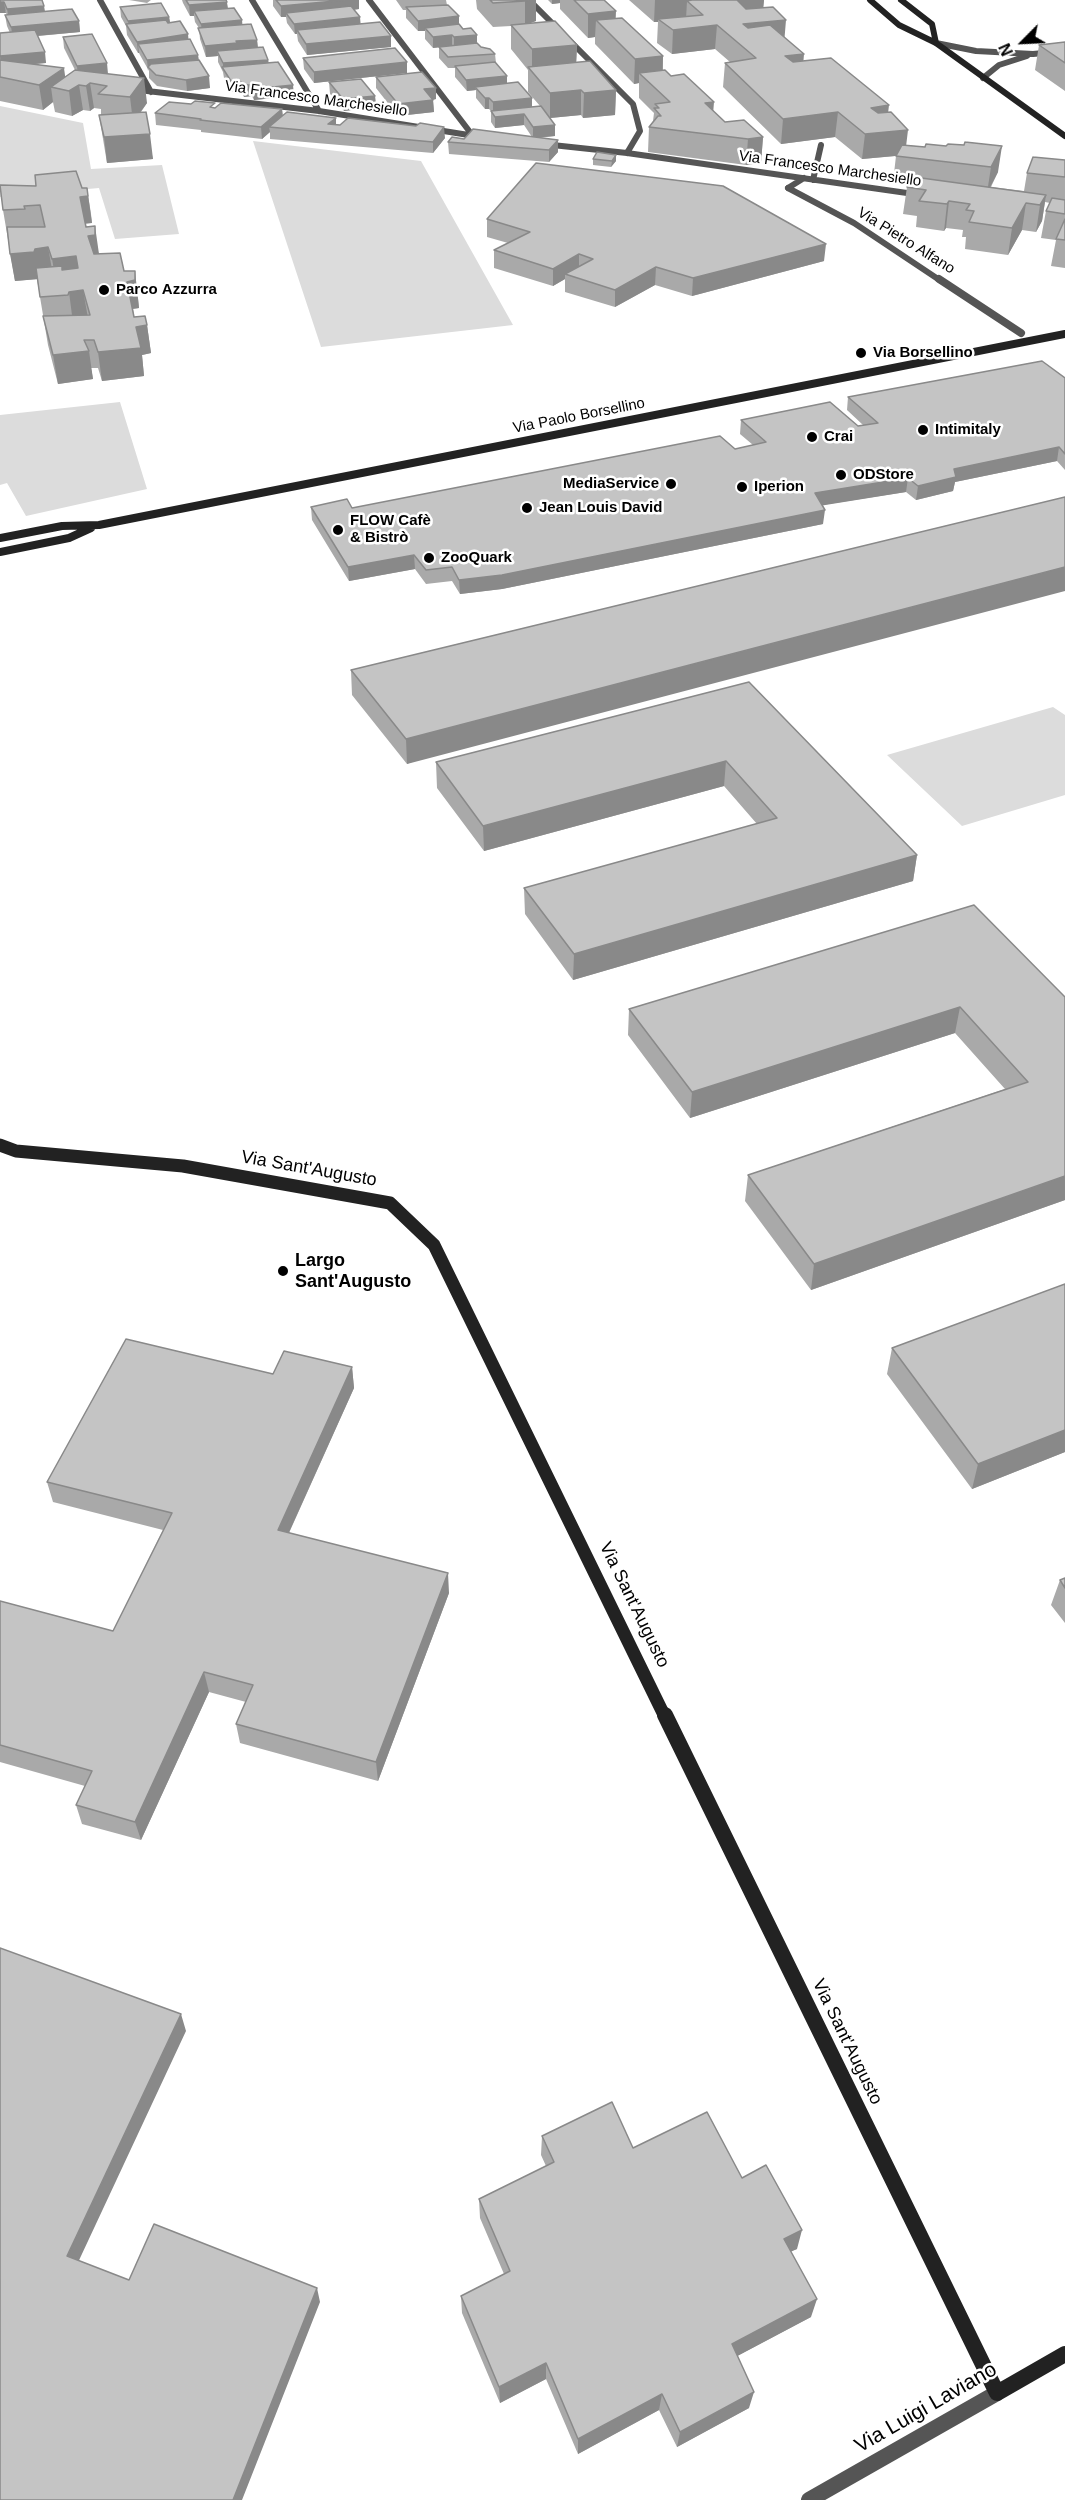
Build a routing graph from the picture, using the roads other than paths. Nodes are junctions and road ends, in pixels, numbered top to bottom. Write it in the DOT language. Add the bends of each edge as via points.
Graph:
graph roads {
  1 [pos="100,0"];
  2 [pos="252,0"];
  3 [pos="369,0"];
  4 [pos="529,0"];
  5 [pos="870,0"];
  6 [pos="901,0"];
  7 [pos="936,44"];
  8 [pos="1065,51"];
  9 [pos="1034,54"];
  10 [pos="983,78"];
  11 [pos="127,89"];
  12 [pos="150,92"];
  13 [pos="319,111"];
  14 [pos="473,136"];
  15 [pos="1065,136"];
  16 [pos="485,137"];
  17 [pos="532,143"];
  18 [pos="821,145"];
  19 [pos="627,153"];
  20 [pos="804,178"];
  21 [pos="814,178"];
  22 [pos="930,197"];
  23 [pos="1021,333"];
  24 [pos="1065,334"];
  25 [pos="99,525"];
  26 [pos="0,538"];
  27 [pos="0,552"];
  28 [pos="0,1145"];
  29 [pos="1065,2354"];
  30 [pos="997,2393"];
  31 [pos="809,2500"];
  1 -- 12 [label="street"];
  2 -- 13 [label="street"];
  3 -- 14 [label="street"];
  4 -- 19 [label="street" via="633,104 640,131"];
  5 -- 7 [label="main road" via="899,25"];
  6 -- 7 [label="main road" via="932,24"];
  7 -- 9 [label="street"];
  7 -- 10 [label="main road"];
  8 -- 9 [label="street"];
  9 -- 10 [label="street" via="999,65"];
  10 -- 15 [label="main road"];
  11 -- 12 [label="street, Via Francesco Marchesiello"];
  12 -- 13 [label="street, Via Francesco Marchesiello"];
  13 -- 14 [label="street, Via Francesco Marchesiello"];
  14 -- 16 [label="street, Via Francesco Marchesiello"];
  17 -- 19 [label="street, Via Francesco Marchesiello"];
  18 -- 21 [label="street"];
  19 -- 20 [label="street, Via Francesco Marchesiello"];
  20 -- 21 [label="street, Via Francesco Marchesiello"];
  20 -- 23 [label="street, Via Pietro Alfano" via="788,188 854,223"];
  21 -- 22 [label="street, Via Francesco Marchesiello"];
  24 -- 25 [label="main road, Via Paolo Borsellino"];
  25 -- 26 [label="main road, Via Paolo Borsellino" via="62,526"];
  25 -- 27 [label="main road, Via Paolo Borsellino" via="69,538"];
  28 -- 30 [label="main road, Via Sant'Augusto" via="16,1151 183,1166 390,1203 434,1245"];
  29 -- 30 [label="main road, Via Luigi Laviano"];
  30 -- 31 [label="street, Via Luigi Laviano"];
}
